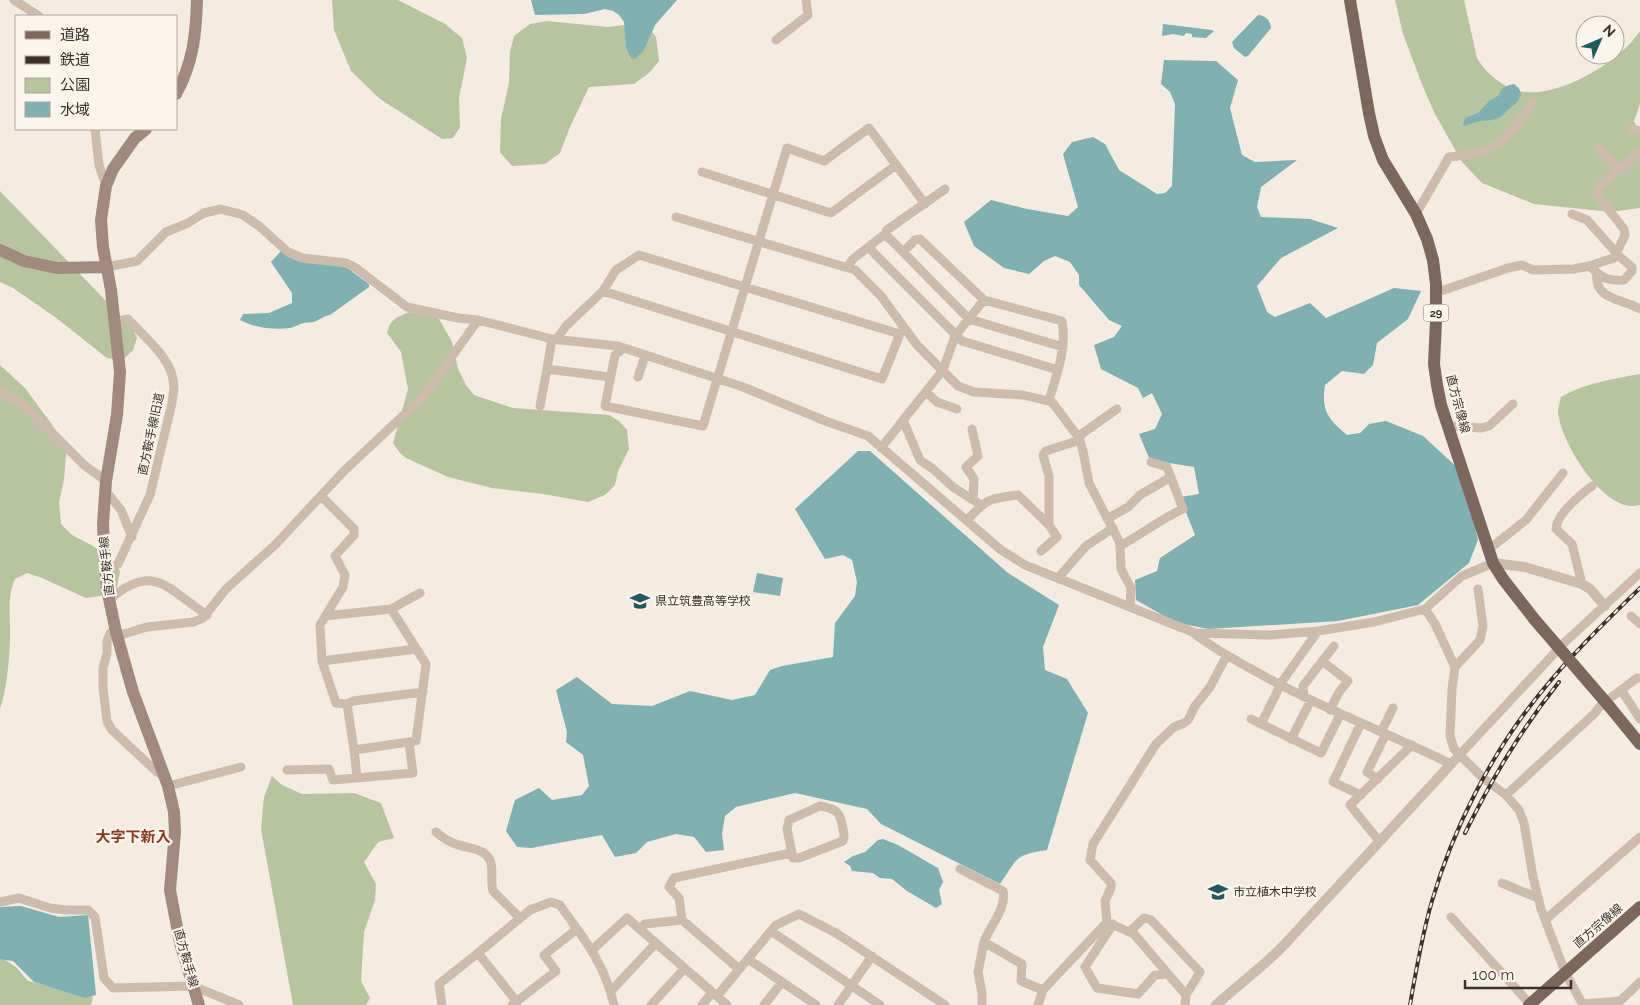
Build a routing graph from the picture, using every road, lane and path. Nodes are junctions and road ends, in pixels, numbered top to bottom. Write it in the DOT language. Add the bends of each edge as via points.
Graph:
graph roads {
  1 [pos="14,0"];
  2 [pos="197,0"];
  3 [pos="806,0"];
  4 [pos="1350,0"];
  5 [pos="37,15"];
  6 [pos="776,40"];
  7 [pos="178,90"];
  8 [pos="1533,102"];
  9 [pos="95,130"];
  10 [pos="145,130"];
  11 [pos="1598,147"];
  12 [pos="1640,152"];
  13 [pos="896,165"];
  14 [pos="1618,170"];
  15 [pos="702,172"];
  16 [pos="106,186"];
  17 [pos="945,190"];
  18 [pos="772,194"];
  19 [pos="925,204"];
  20 [pos="1416,214"];
  21 [pos="1572,214"];
  22 [pos="676,217"];
  23 [pos="885,234"];
  24 [pos="758,241"];
  25 [pos="869,248"];
  26 [pos="0,250"];
  27 [pos="903,252"];
  28 [pos="1617,252"];
  29 [pos="1589,266"];
  30 [pos="847,267"];
  31 [pos="107,268"];
  32 [pos="1597,273"];
  33 [pos="745,287"];
  34 [pos="603,291"];
  35 [pos="1435,293"];
  36 [pos="984,300"];
  37 [pos="1640,309"];
  38 [pos="969,319"];
  39 [pos="478,320"];
  40 [pos="115,322"];
  41 [pos="903,331"];
  42 [pos="733,332"];
  43 [pos="955,336"];
  44 [pos="554,339"];
  45 [pos="1063,347"];
  46 [pos="624,348"];
  47 [pos="645,356"];
  48 [pos="547,369"];
  49 [pos="944,370"];
  50 [pos="1058,370"];
  51 [pos="610,377"];
  52 [pos="638,377"];
  53 [pos="718,378"];
  54 [pos="0,392"];
  55 [pos="926,392"];
  56 [pos="1049,400"];
  57 [pos="1513,404"];
  58 [pos="540,406"];
  59 [pos="957,408"];
  60 [pos="1117,409"];
  61 [pos="903,420"];
  62 [pos="1448,426"];
  63 [pos="972,429"];
  64 [pos="1079,439"];
  65 [pos="881,448"];
  66 [pos="1151,462"];
  67 [pos="1563,473"];
  68 [pos="1171,477"];
  69 [pos="105,486"];
  70 [pos="1592,486"];
  71 [pos="321,496"];
  72 [pos="977,502"];
  73 [pos="1107,519"];
  74 [pos="967,520"];
  75 [pos="1049,525"];
  76 [pos="1113,528"];
  77 [pos="132,537"];
  78 [pos="1120,546"];
  79 [pos="1488,550"];
  80 [pos="1041,551"];
  81 [pos="1493,563"];
  82 [pos="106,567"];
  83 [pos="1640,573"];
  84 [pos="1058,578"];
  85 [pos="1582,584"];
  86 [pos="1478,589"];
  87 [pos="420,593"];
  88 [pos="110,599"];
  89 [pos="1605,606"];
  90 [pos="1130,607"];
  91 [pos="391,609"];
  92 [pos="1425,609"];
  93 [pos="207,615"];
  94 [pos="325,616"];
  95 [pos="1631,616"];
  96 [pos="1640,624"];
  97 [pos="1318,631"];
  98 [pos="116,632"];
  99 [pos="1195,633"];
  100 [pos="1334,646"];
  101 [pos="416,649"];
  102 [pos="1227,655"];
  103 [pos="322,661"];
  104 [pos="1322,661"];
  105 [pos="1455,667"];
  106 [pos="1640,678"];
  107 [pos="1280,685"];
  108 [pos="1622,691"];
  109 [pos="423,692"];
  110 [pos="1308,699"];
  111 [pos="346,704"];
  112 [pos="1393,708"];
  113 [pos="1330,710"];
  114 [pos="1340,714"];
  115 [pos="1251,719"];
  116 [pos="1640,719"];
  117 [pos="1361,723"];
  118 [pos="1261,724"];
  119 [pos="1383,733"];
  120 [pos="1291,739"];
  121 [pos="409,743"];
  122 [pos="1640,744"];
  123 [pos="1412,745"];
  124 [pos="354,750"];
  125 [pos="1459,755"];
  126 [pos="1451,764"];
  127 [pos="241,767"];
  128 [pos="287,770"];
  129 [pos="357,777"];
  130 [pos="1378,779"];
  131 [pos="166,780"];
  132 [pos="1361,795"];
  133 [pos="1506,795"];
  134 [pos="436,832"];
  135 [pos="1640,837"];
  136 [pos="1378,841"];
  137 [pos="791,853"];
  138 [pos="960,869"];
  139 [pos="1502,883"];
  140 [pos="1538,898"];
  141 [pos="0,902"];
  142 [pos="1640,907"];
  143 [pos="1451,917"];
  144 [pos="520,918"];
  145 [pos="682,920"];
  146 [pos="1546,920"];
  147 [pos="1110,923"];
  148 [pos="577,929"];
  149 [pos="640,929"];
  150 [pos="771,931"];
  151 [pos="1129,932"];
  152 [pos="984,942"];
  153 [pos="656,943"];
  154 [pos="592,950"];
  155 [pos="478,953"];
  156 [pos="872,956"];
  157 [pos="748,959"];
  158 [pos="684,968"];
  159 [pos="739,969"];
  160 [pos="1565,972"];
  161 [pos="1168,974"];
  162 [pos="782,982"];
  163 [pos="1640,982"];
  164 [pos="193,986"];
  165 [pos="851,986"];
  166 [pos="1043,990"];
  167 [pos="610,991"];
  168 [pos="714,994"];
  169 [pos="1186,995"];
  170 [pos="514,1003"];
  171 [pos="199,1005"];
  172 [pos="239,1005"];
  173 [pos="442,1005"];
  174 [pos="614,1005"];
  175 [pos="651,1005"];
  176 [pos="702,1005"];
  177 [pos="728,1005"];
  178 [pos="764,1005"];
  179 [pos="816,1005"];
  180 [pos="838,1005"];
  181 [pos="880,1005"];
  182 [pos="945,1005"];
  183 [pos="982,1005"];
  184 [pos="1038,1005"];
  185 [pos="1185,1005"];
  186 [pos="1216,1005"];
  187 [pos="1530,1005"];
  188 [pos="1583,1005"];
  1 -- 5 [label="street"];
  2 -- 7 [label="main road" via="194,40 186,76"];
  3 -- 6 [label="street" via="808,15"];
  4 -- 20 [label="main road, 直方宗像線 / 29" via="1374,136 1383,160"];
  8 -- 20 [label="street" via="1493,148 1449,157"];
  9 -- 16 [label="street"];
  10 -- 16 [label="main road, 直方鞍手線" via="135,138 113,169"];
  11 -- 14 [label="street"];
  12 -- 14 [label="street"];
  13 -- 18 [label="street" via="831,213"];
  13 -- 18 [label="street" via="869,128 824,161 787,148"];
  13 -- 19 [label="street"];
  14 -- 28 [label="street" via="1599,187 1596,194 1624,229 1625,235"];
  15 -- 18 [label="street"];
  16 -- 31 [label="main road, 直方鞍手線" via="101,220"];
  17 -- 19 [label="street"];
  18 -- 24 [label="street"];
  19 -- 23 [label="street"];
  20 -- 35 [label="main road, 直方宗像線 / 29" via="1434,260"];
  21 -- 28 [label="street" via="1587,220"];
  22 -- 24 [label="street"];
  23 -- 25 [label="street"];
  23 -- 27 [label="street"];
  24 -- 30 [label="street"];
  24 -- 33 [label="street"];
  25 -- 30 [label="street"];
  25 -- 43 [label="street"];
  26 -- 31 [label="main road" via="24,261 57,268"];
  27 -- 36 [label="street" via="915,240 920,240"];
  27 -- 38 [label="street"];
  28 -- 29 [label="street" via="1614,258"];
  28 -- 32 [label="street" via="1632,267 1624,280 1606,280"];
  29 -- 32 [label="street"];
  29 -- 35 [label="street" via="1534,270 1522,265"];
  30 -- 41 [label="street" via="855,270 881,296"];
  31 -- 39 [label="street" via="137,261 166,232 204,212 221,210 243,215 288,252 302,258 346,263 407,307"];
  31 -- 40 [label="main road, 直方鞍手線"];
  32 -- 37 [label="street" via="1598,284 1609,298"];
  33 -- 34 [label="street" via="639,255 616,270"];
  33 -- 41 [label="street"];
  33 -- 42 [label="street"];
  34 -- 42 [label="street"];
  34 -- 44 [label="street"];
  35 -- 62 [label="main road, 直方宗像線 / 29" via="1434,364"];
  36 -- 38 [label="street"];
  36 -- 45 [label="street" via="1062,321"];
  38 -- 43 [label="street"];
  38 -- 45 [label="street"];
  39 -- 44 [label="street"];
  39 -- 71 [label="street" via="424,396"];
  40 -- 69 [label="main road, 直方鞍手線" via="120,372 117,415"];
  40 -- 77 [label="street, 直方鞍手線旧道" via="128,319 164,358 174,378 172,403 150,495"];
  41 -- 42 [label="street" via="882,379"];
  41 -- 49 [label="street"];
  42 -- 53 [label="street"];
  43 -- 49 [label="street"];
  43 -- 50 [label="street" via="962,341"];
  44 -- 46 [label="street"];
  44 -- 48 [label="street"];
  45 -- 50 [label="street"];
  46 -- 47 [label="street"];
  46 -- 51 [label="street" via="614,355"];
  47 -- 52 [label="street"];
  47 -- 53 [label="street"];
  48 -- 51 [label="street"];
  48 -- 58 [label="street"];
  49 -- 55 [label="street"];
  49 -- 56 [label="street" via="958,386 974,392 1023,394"];
  50 -- 56 [label="street"];
  51 -- 53 [label="street" via="604,406 704,426"];
  53 -- 65 [label="street" via="868,436"];
  54 -- 69 [label="street" via="23,404"];
  55 -- 59 [label="street" via="937,402"];
  55 -- 61 [label="street"];
  56 -- 64 [label="street"];
  57 -- 62 [label="street" via="1489,426"];
  60 -- 64 [label="street"];
  61 -- 65 [label="street"];
  61 -- 72 [label="street" via="920,460"];
  62 -- 79 [label="main road, 直方宗像線 / 29"];
  63 -- 72 [label="street" via="978,456 966,467 974,479"];
  64 -- 73 [label="street" via="1089,483"];
  64 -- 75 [label="street" via="1043,455 1049,476"];
  65 -- 74 [label="street"];
  66 -- 68 [label="street" via="1167,467"];
  67 -- 79 [label="street" via="1526,520"];
  68 -- 73 [label="street"];
  68 -- 78 [label="street" via="1184,509"];
  69 -- 77 [label="street" via="121,510"];
  69 -- 82 [label="main road, 直方鞍手線"];
  70 -- 85 [label="street" via="1576,498 1556,530 1572,544"];
  71 -- 93 [label="street" via="276,544 226,589"];
  71 -- 94 [label="street" via="354,529 354,535 335,556 345,575 344,587"];
  72 -- 74 [label="street"];
  72 -- 75 [label="street" via="1018,495"];
  73 -- 76 [label="street"];
  74 -- 84 [label="street" via="1001,550"];
  75 -- 80 [label="street" via="1057,537"];
  76 -- 78 [label="street"];
  76 -- 84 [label="street" via="1086,546"];
  77 -- 82 [label="street, 直方鞍手線旧道" via="118,564"];
  78 -- 90 [label="street" via="1121,569 1131,588"];
  79 -- 81 [label="main road, 直方宗像線 / 29"];
  81 -- 85 [label="street" via="1525,567"];
  81 -- 92 [label="street" via="1462,576"];
  81 -- 122 [label="main road, 直方宗像線 / 29, bridge" via="1535,620"];
  82 -- 88 [label="main road, 直方鞍手線"];
  83 -- 89 [label="street"];
  84 -- 90 [label="street"];
  85 -- 89 [label="street"];
  86 -- 105 [label="street" via="1483,626 1480,640"];
  87 -- 91 [label="street"];
  88 -- 93 [label="street" via="126,587 149,580 163,584"];
  88 -- 98 [label="main road, 直方鞍手線"];
  89 -- 125 [label="street" via="1564,643"];
  90 -- 99 [label="street"];
  91 -- 94 [label="street"];
  91 -- 101 [label="street"];
  92 -- 97 [label="street"];
  92 -- 105 [label="street"];
  93 -- 98 [label="street" via="194,622 147,627 124,634"];
  94 -- 103 [label="street" via="320,625"];
  95 -- 96 [label="street"];
  97 -- 99 [label="street" via="1270,635"];
  97 -- 107 [label="street"];
  98 -- 131 [label="main road, 直方鞍手線" via="133,692"];
  98 -- 131 [label="street" via="110,634 107,641 103,668 107,722"];
  99 -- 102 [label="street"];
  100 -- 104 [label="street"];
  101 -- 103 [label="street"];
  101 -- 109 [label="street" via="426,664"];
  102 -- 107 [label="street"];
  102 -- 147 [label="street" via="1188,720 1174,727 1156,744 1093,844 1090,860 1111,883 1112,888 1105,901"];
  103 -- 111 [label="street" via="336,703"];
  104 -- 110 [label="street" via="1303,686"];
  104 -- 113 [label="street" via="1348,681"];
  105 -- 125 [label="street" via="1450,736"];
  106 -- 108 [label="street"];
  107 -- 110 [label="street"];
  107 -- 118 [label="street"];
  108 -- 116 [label="street"];
  108 -- 133 [label="street" via="1601,705"];
  109 -- 111 [label="street"];
  109 -- 121 [label="street" via="416,741"];
  110 -- 113 [label="street"];
  110 -- 120 [label="street"];
  111 -- 124 [label="street"];
  112 -- 119 [label="street"];
  113 -- 114 [label="street"];
  114 -- 117 [label="street"];
  114 -- 120 [label="street" via="1321,753"];
  115 -- 118 [label="street"];
  117 -- 119 [label="street"];
  117 -- 132 [label="street" via="1334,782"];
  118 -- 120 [label="street"];
  119 -- 123 [label="street"];
  119 -- 130 [label="street" via="1368,772"];
  121 -- 124 [label="street"];
  121 -- 129 [label="street" via="412,774"];
  123 -- 126 [label="street"];
  123 -- 130 [label="street"];
  124 -- 129 [label="street"];
  125 -- 126 [label="street"];
  125 -- 133 [label="street"];
  126 -- 136 [label="street"];
  127 -- 131 [label="street"];
  128 -- 129 [label="street" via="329,769 333,780"];
  130 -- 132 [label="street"];
  131 -- 164 [label="main road, 直方鞍手線" via="175,832 170,890 180,943"];
  132 -- 136 [label="street" via="1350,805"];
  133 -- 140 [label="street" via="1520,810"];
  134 -- 144 [label="street" via="457,845 484,853 491,863 494,891"];
  135 -- 146 [label="street"];
  136 -- 186 [label="street" via="1269,960"];
  137 -- 137 [label="street" via="787,829 789,820 820,806 838,812 843,841 799,858 793,858"];
  137 -- 145 [label="street" via="674,878 669,887 679,898"];
  138 -- 152 [label="street" via="1003,891 1000,911"];
  139 -- 140 [label="street"];
  140 -- 146 [label="street"];
  141 -- 164 [label="street" via="19,898 50,908 88,910 95,917 104,978 112,988"];
  142 -- 160 [label="main road, 直方宗像線"];
  143 -- 187 [label="street"];
  144 -- 148 [label="street" via="551,902 560,905"];
  144 -- 155 [label="street"];
  145 -- 149 [label="street" via="645,924"];
  145 -- 159 [label="street"];
  146 -- 160 [label="street"];
  147 -- 151 [label="street"];
  147 -- 161 [label="street" via="1085,967 1097,988 1138,994 1155,974"];
  147 -- 166 [label="street"];
  148 -- 154 [label="street"];
  148 -- 170 [label="street" via="544,955 556,971"];
  149 -- 153 [label="street"];
  149 -- 154 [label="street" via="627,918"];
  150 -- 156 [label="street" via="776,925 799,914"];
  150 -- 157 [label="street"];
  150 -- 165 [label="street"];
  151 -- 161 [label="street"];
  151 -- 169 [label="street" via="1144,918 1151,920 1200,972"];
  152 -- 166 [label="street" via="1022,964 1021,981"];
  152 -- 183 [label="street" via="978,972"];
  153 -- 158 [label="street"];
  153 -- 167 [label="street"];
  154 -- 167 [label="street"];
  155 -- 170 [label="street"];
  155 -- 173 [label="street" via="439,984"];
  156 -- 165 [label="street"];
  156 -- 182 [label="street"];
  157 -- 159 [label="street"];
  157 -- 162 [label="street"];
  158 -- 168 [label="street"];
  158 -- 175 [label="street"];
  159 -- 168 [label="street"];
  160 -- 187 [label="main road, 直方宗像線"];
  160 -- 188 [label="street"];
  161 -- 169 [label="street"];
  162 -- 178 [label="street"];
  162 -- 179 [label="street"];
  163 -- 188 [label="street" via="1620,1001"];
  164 -- 171 [label="main road, 直方鞍手線"];
  164 -- 172 [label="street"];
  165 -- 180 [label="street"];
  165 -- 181 [label="street"];
  166 -- 184 [label="street"];
  167 -- 174 [label="street"];
  168 -- 176 [label="street"];
  168 -- 177 [label="street"];
  169 -- 185 [label="street"];
}
